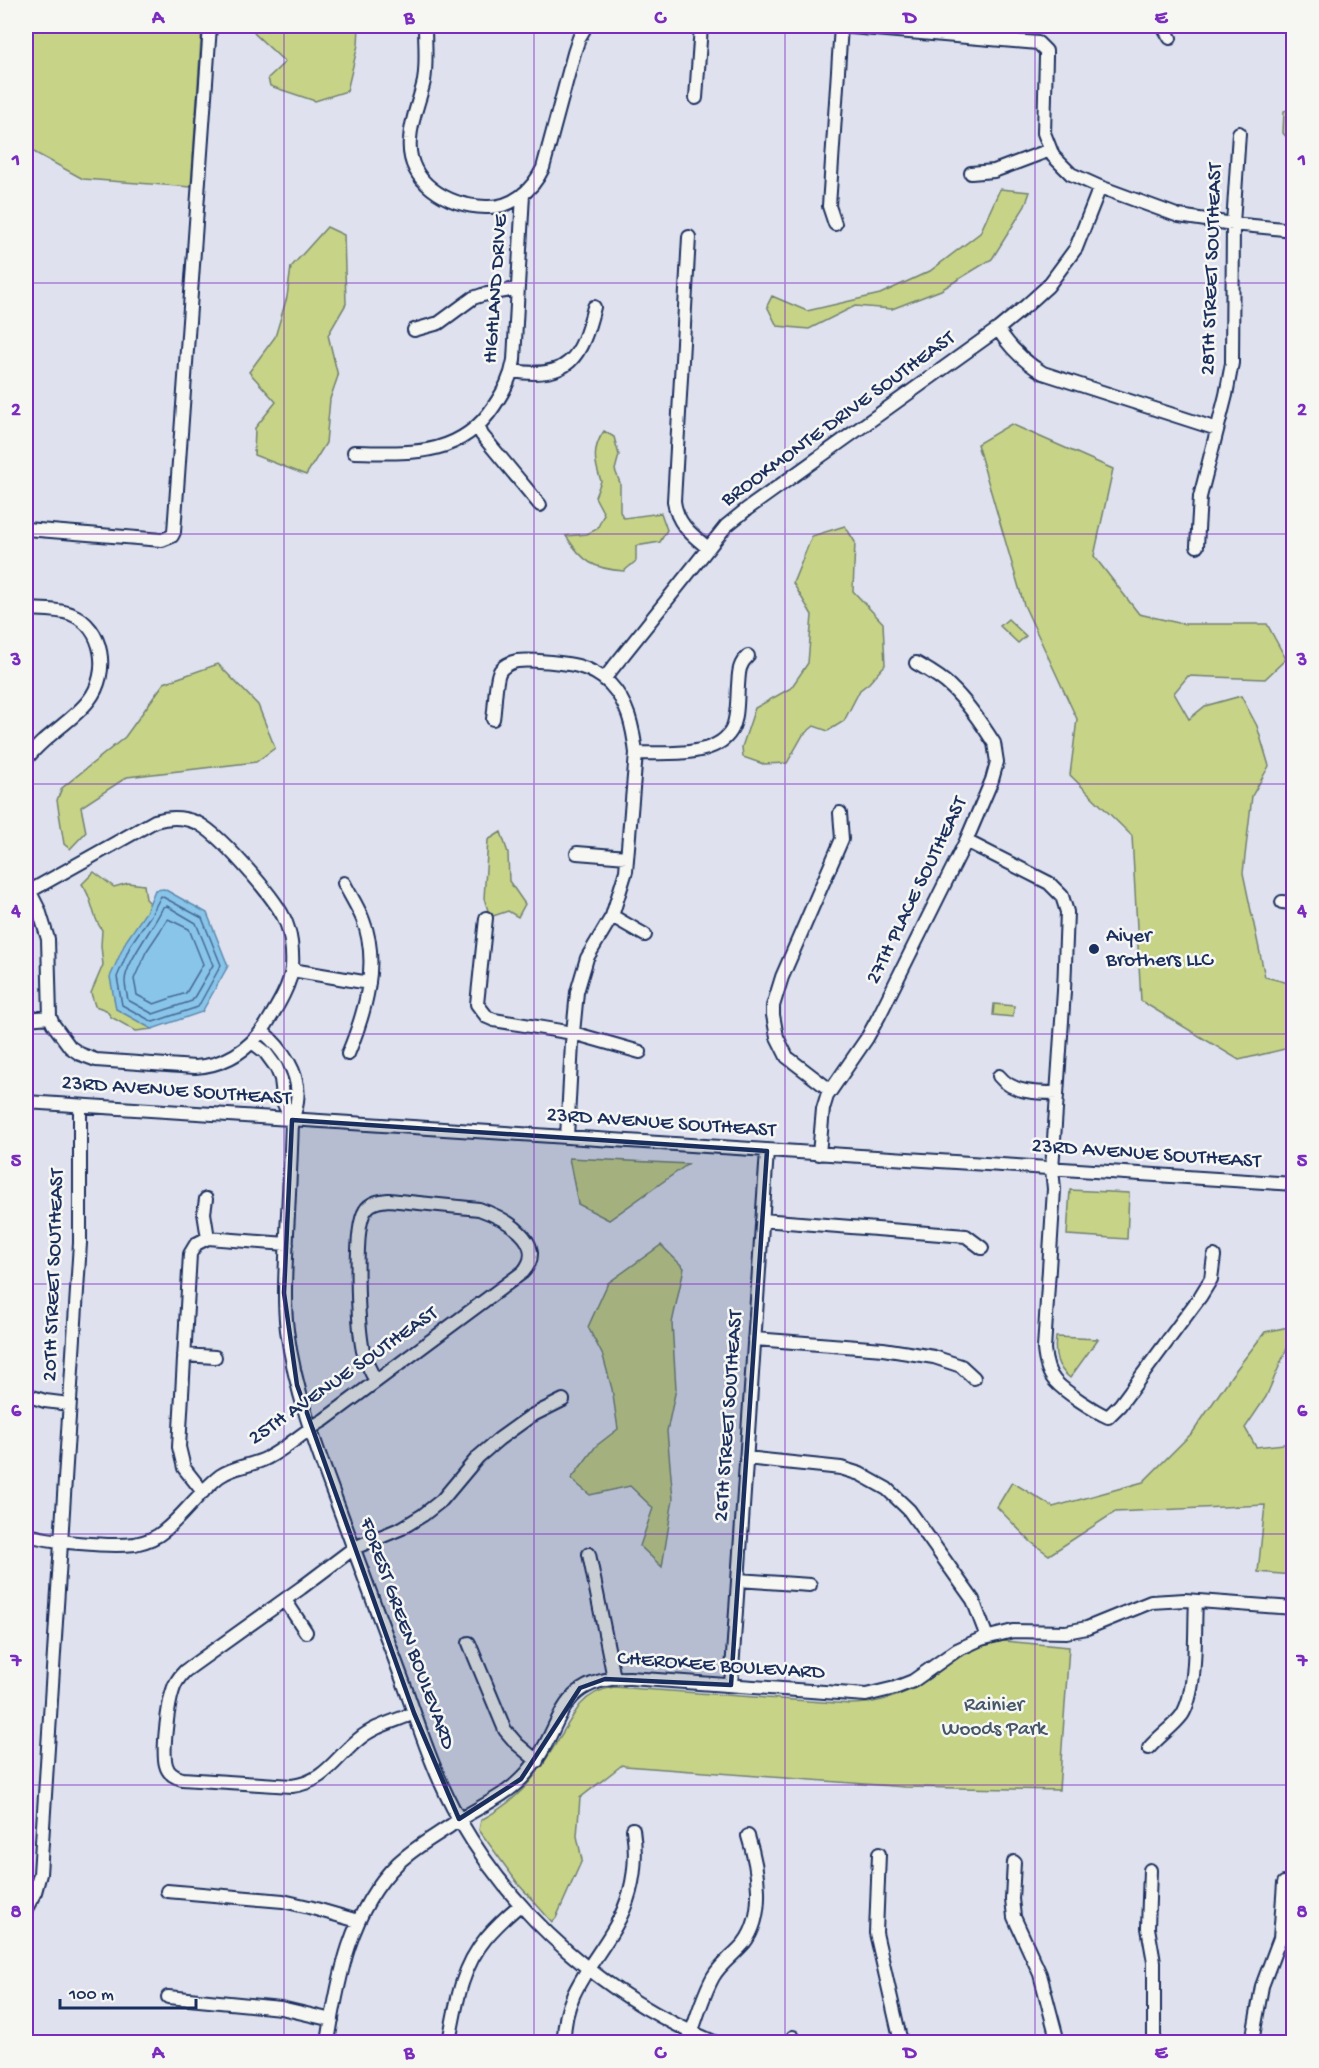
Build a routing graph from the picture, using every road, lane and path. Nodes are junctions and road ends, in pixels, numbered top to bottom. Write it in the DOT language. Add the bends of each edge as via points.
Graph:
graph roads {
  1 [pos="210,26"];
  2 [pos="425,26"];
  3 [pos="586,26"];
  4 [pos="701,26"];
  5 [pos="840,26"];
  6 [pos="1162,26"];
  7 [pos="1170,38"];
  8 [pos="696,98"];
  9 [pos="1239,133"];
  10 [pos="1050,150"];
  11 [pos="971,173"];
  12 [pos="1100,188"];
  13 [pos="523,194"];
  14 [pos="836,224"];
  15 [pos="1233,224"];
  16 [pos="1293,230"];
  17 [pos="689,237"];
  18 [pos="517,289"];
  19 [pos="594,307"];
  20 [pos="998,329"];
  21 [pos="414,330"];
  22 [pos="512,371"];
  23 [pos="478,426"];
  24 [pos="1217,429"];
  25 [pos="354,452"];
  26 [pos="540,505"];
  27 [pos="26,529"];
  28 [pos="1197,546"];
  29 [pos="708,548"];
  30 [pos="26,609"];
  31 [pos="748,656"];
  32 [pos="916,663"];
  33 [pos="604,679"];
  34 [pos="493,719"];
  35 [pos="636,753"];
  36 [pos="26,760"];
  37 [pos="840,813"];
  38 [pos="966,841"];
  39 [pos="577,853"];
  40 [pos="627,857"];
  41 [pos="344,883"];
  42 [pos="28,887"];
  43 [pos="612,916"];
  44 [pos="486,918"];
  45 [pos="645,935"];
  46 [pos="292,970"];
  47 [pos="369,983"];
  48 [pos="50,1017"];
  49 [pos="26,1019"];
  50 [pos="262,1031"];
  51 [pos="573,1033"];
  52 [pos="252,1041"];
  53 [pos="640,1052"];
  54 [pos="348,1054"];
  55 [pos="999,1077"];
  56 [pos="830,1090"];
  57 [pos="1057,1093"];
  58 [pos="26,1102"];
  59 [pos="80,1106"];
  60 [pos="292,1120"];
  61 [pos="567,1137"];
  62 [pos="767,1150"];
  63 [pos="819,1154"];
  64 [pos="1052,1169"];
  65 [pos="1293,1184"];
  66 [pos="206,1199"];
  67 [pos="762,1220"];
  68 [pos="208,1238"];
  69 [pos="287,1244"];
  70 [pos="982,1248"];
  71 [pos="1214,1256"];
  72 [pos="754,1339"];
  73 [pos="184,1355"];
  74 [pos="215,1357"];
  75 [pos="974,1378"];
  76 [pos="376,1381"];
  77 [pos="26,1395"];
  78 [pos="563,1400"];
  79 [pos="69,1404"];
  80 [pos="309,1428"];
  81 [pos="746,1458"];
  82 [pos="203,1492"];
  83 [pos="26,1534"];
  84 [pos="61,1540"];
  85 [pos="354,1548"];
  86 [pos="589,1554"];
  87 [pos="738,1580"];
  88 [pos="810,1585"];
  89 [pos="285,1600"];
  90 [pos="1196,1601"];
  91 [pos="1293,1608"];
  92 [pos="306,1632"];
  93 [pos="987,1637"];
  94 [pos="469,1643"];
  95 [pos="614,1678"];
  96 [pos="731,1685"];
  97 [pos="414,1713"];
  98 [pos="1149,1748"];
  99 [pos="537,1761"];
  100 [pos="459,1819"];
  101 [pos="633,1829"];
  102 [pos="748,1836"];
  103 [pos="879,1854"];
  104 [pos="1014,1862"];
  105 [pos="1150,1870"];
  106 [pos="1284,1883"];
  107 [pos="167,1891"];
  108 [pos="520,1905"];
  109 [pos="26,1909"];
  110 [pos="358,1922"];
  111 [pos="587,1969"];
  112 [pos="168,1997"];
  113 [pos="332,2020"];
  114 [pos="690,2038"];
  115 [pos="328,2043"];
  116 [pos="449,2043"];
  117 [pos="564,2043"];
  118 [pos="714,2043"];
  119 [pos="901,2043"];
  120 [pos="1059,2043"];
  121 [pos="1155,2043"];
  122 [pos="1252,2043"];
  1 -- 27 [label="street" via="174,532 162,540"];
  2 -- 13 [label="street" via="424,78 410,143 422,180 448,200 480,207 503,206"];
  3 -- 13 [label="street" via="574,53 543,168"];
  4 -- 8 [label="street"];
  5 -- 10 [label="street" via="1031,42 1042,47 1046,57 1043,125"];
  5 -- 14 [label="street" via="830,206"];
  6 -- 7 [label="street"];
  9 -- 15 [label="street, 28TH STREET SOUTHEAST"];
  10 -- 11 [label="street" via="994,171"];
  10 -- 12 [label="street" via="1063,168"];
  12 -- 15 [label="street" via="1165,213"];
  12 -- 20 [label="street, BROOKMONTE DRIVE SOUTHEAST" via="1076,248 1059,272"];
  13 -- 18 [label="street, HIGHLAND DRIVE"];
  15 -- 16 [label="street"];
  15 -- 24 [label="street, 28TH STREET SOUTHEAST" via="1232,363"];
  17 -- 29 [label="street" via="674,501 686,530"];
  18 -- 21 [label="street" via="482,295 439,323"];
  18 -- 22 [label="street, HIGHLAND DRIVE"];
  19 -- 22 [label="street" via="587,333 572,360 545,374"];
  20 -- 24 [label="street" via="1016,353 1043,373"];
  20 -- 29 [label="street, BROOKMONTE DRIVE SOUTHEAST" via="747,509"];
  22 -- 23 [label="street, HIGHLAND DRIVE" via="504,392"];
  23 -- 25 [label="street, HIGHLAND DRIVE" via="453,443 432,450"];
  23 -- 26 [label="street"];
  24 -- 28 [label="street, 28TH STREET SOUTHEAST" via="1200,497"];
  29 -- 33 [label="street, BROOKMONTE DRIVE SOUTHEAST"];
  30 -- 36 [label="street" via="66,612 81,619 97,637 101,656 96,690"];
  31 -- 35 [label="street" via="740,666 733,727 723,740 691,752"];
  32 -- 38 [label="street, 27TH PLACE SOUTHEAST" via="951,686 996,748 996,769"];
  33 -- 34 [label="street" via="565,664 517,661 505,665 499,673"];
  33 -- 35 [label="street" via="627,711"];
  35 -- 40 [label="street"];
  37 -- 56 [label="street" via="842,839 773,1006 777,1037 787,1058"];
  38 -- 56 [label="street, 27TH PLACE SOUTHEAST" via="867,1038"];
  38 -- 57 [label="street" via="1048,883 1065,904 1068,920"];
  39 -- 40 [label="street"];
  40 -- 43 [label="street"];
  41 -- 47 [label="street" via="365,927"];
  42 -- 46 [label="street" via="148,824 164,818 194,821 221,840 266,892 286,924"];
  42 -- 48 [label="street" via="50,946"];
  43 -- 45 [label="street"];
  43 -- 51 [label="street" via="583,968"];
  44 -- 51 [label="street" via="477,998 482,1013 494,1020"];
  46 -- 47 [label="street"];
  46 -- 50 [label="street"];
  47 -- 54 [label="street" via="358,1031"];
  48 -- 49 [label="street"];
  48 -- 52 [label="street" via="70,1047 96,1060 208,1066 231,1058"];
  50 -- 52 [label="street"];
  50 -- 60 [label="street" via="274,1042 296,1080 298,1100"];
  51 -- 53 [label="street"];
  51 -- 61 [label="street"];
  52 -- 60 [label="street" via="276,1067 284,1104"];
  55 -- 57 [label="street" via="1018,1090"];
  56 -- 63 [label="street, 27TH PLACE SOUTHEAST" via="823,1110"];
  57 -- 64 [label="street"];
  58 -- 59 [label="street, 23RD AVENUE SOUTHEAST"];
  59 -- 60 [label="street, 23RD AVENUE SOUTHEAST"];
  59 -- 79 [label="street, 20TH STREET SOUTHEAST" via="80,1243"];
  60 -- 61 [label="street, 23RD AVENUE SOUTHEAST"];
  60 -- 69 [label="street, FOREST GREEN BOULEVARD"];
  61 -- 62 [label="street, 23RD AVENUE SOUTHEAST"];
  62 -- 63 [label="street, 23RD AVENUE SOUTHEAST"];
  62 -- 67 [label="street, 26TH STREET SOUTHEAST"];
  63 -- 64 [label="street, 23RD AVENUE SOUTHEAST"];
  64 -- 65 [label="street, 23RD AVENUE SOUTHEAST"];
  64 -- 71 [label="street" via="1046,1364 1055,1381 1093,1409 1108,1417 1120,1406 1200,1297 1211,1279"];
  66 -- 68 [label="street"];
  67 -- 70 [label="street" via="966,1236"];
  67 -- 72 [label="street, 26TH STREET SOUTHEAST"];
  68 -- 69 [label="street"];
  68 -- 73 [label="street" via="196,1244 190,1254"];
  69 -- 80 [label="street, FOREST GREEN BOULEVARD" via="287,1330"];
  72 -- 75 [label="street" via="934,1357 961,1366"];
  72 -- 81 [label="street, 26TH STREET SOUTHEAST"];
  73 -- 74 [label="street"];
  73 -- 82 [label="street" via="179,1454 183,1468"];
  76 -- 76 [label="street, 25TH AVENUE SOUTHEAST" via="363,1352 358,1294 360,1225 365,1209 389,1200 478,1209 523,1235 532,1253 523,1272"];
  76 -- 80 [label="street, 25TH AVENUE SOUTHEAST"];
  77 -- 79 [label="street"];
  78 -- 85 [label="street" via="499,1439 423,1515"];
  79 -- 84 [label="street, 20TH STREET SOUTHEAST"];
  80 -- 82 [label="street, 25TH AVENUE SOUTHEAST" via="265,1459 222,1474"];
  80 -- 85 [label="street, FOREST GREEN BOULEVARD"];
  81 -- 87 [label="street, 26TH STREET SOUTHEAST"];
  81 -- 93 [label="street" via="841,1468 887,1489 909,1510 973,1600"];
  82 -- 84 [label="street, 25TH AVENUE SOUTHEAST" via="163,1532 143,1542 120,1545"];
  83 -- 84 [label="street, 25TH AVENUE SOUTHEAST"];
  84 -- 109 [label="street, 20TH STREET SOUTHEAST" via="40,1874"];
  85 -- 89 [label="street"];
  85 -- 97 [label="street, FOREST GREEN BOULEVARD"];
  86 -- 95 [label="street"];
  87 -- 88 [label="street"];
  87 -- 96 [label="street, 26TH STREET SOUTHEAST"];
  89 -- 92 [label="street"];
  89 -- 97 [label="street" via="182,1675 172,1692 166,1737 166,1767 174,1777 302,1785 320,1776 359,1738"];
  90 -- 91 [label="street, CHEROKEE BOULEVARD"];
  90 -- 93 [label="street, CHEROKEE BOULEVARD" via="1151,1602 1087,1628 1066,1632 1013,1631"];
  90 -- 98 [label="street" via="1188,1702 1181,1716"];
  93 -- 96 [label="street, CHEROKEE BOULEVARD" via="957,1650 913,1681 876,1693 846,1695"];
  94 -- 99 [label="street" via="505,1730"];
  95 -- 96 [label="street, CHEROKEE BOULEVARD"];
  95 -- 99 [label="street, CHEROKEE BOULEVARD" via="580,1688"];
  97 -- 100 [label="street, FOREST GREEN BOULEVARD"];
  99 -- 100 [label="street, CHEROKEE BOULEVARD" via="503,1794"];
  100 -- 108 [label="street, FOREST GREEN BOULEVARD"];
  100 -- 110 [label="street, CHEROKEE BOULEVARD" via="400,1862 370,1898"];
  101 -- 111 [label="street" via="636,1866 628,1897 616,1925"];
  102 -- 114 [label="street" via="756,1860 757,1898 752,1930 714,1976"];
  103 -- 119 [label="street" via="876,1933"];
  104 -- 120 [label="street" via="1014,1917 1040,1974"];
  105 -- 121 [label="street" via="1148,1928 1154,1962"];
  106 -- 122 [label="street" via="1280,1938 1262,1986"];
  107 -- 110 [label="street" via="283,1901"];
  108 -- 111 [label="street, FOREST GREEN BOULEVARD"];
  108 -- 116 [label="street" via="489,1935 471,1960 458,1993"];
  110 -- 113 [label="street, CHEROKEE BOULEVARD" via="348,1947"];
  111 -- 114 [label="street, FOREST GREEN BOULEVARD"];
  111 -- 117 [label="street" via="568,2006"];
  112 -- 113 [label="street" via="281,2008"];
  113 -- 115 [label="street, CHEROKEE BOULEVARD"];
  114 -- 118 [label="street, FOREST GREEN BOULEVARD"];
}
